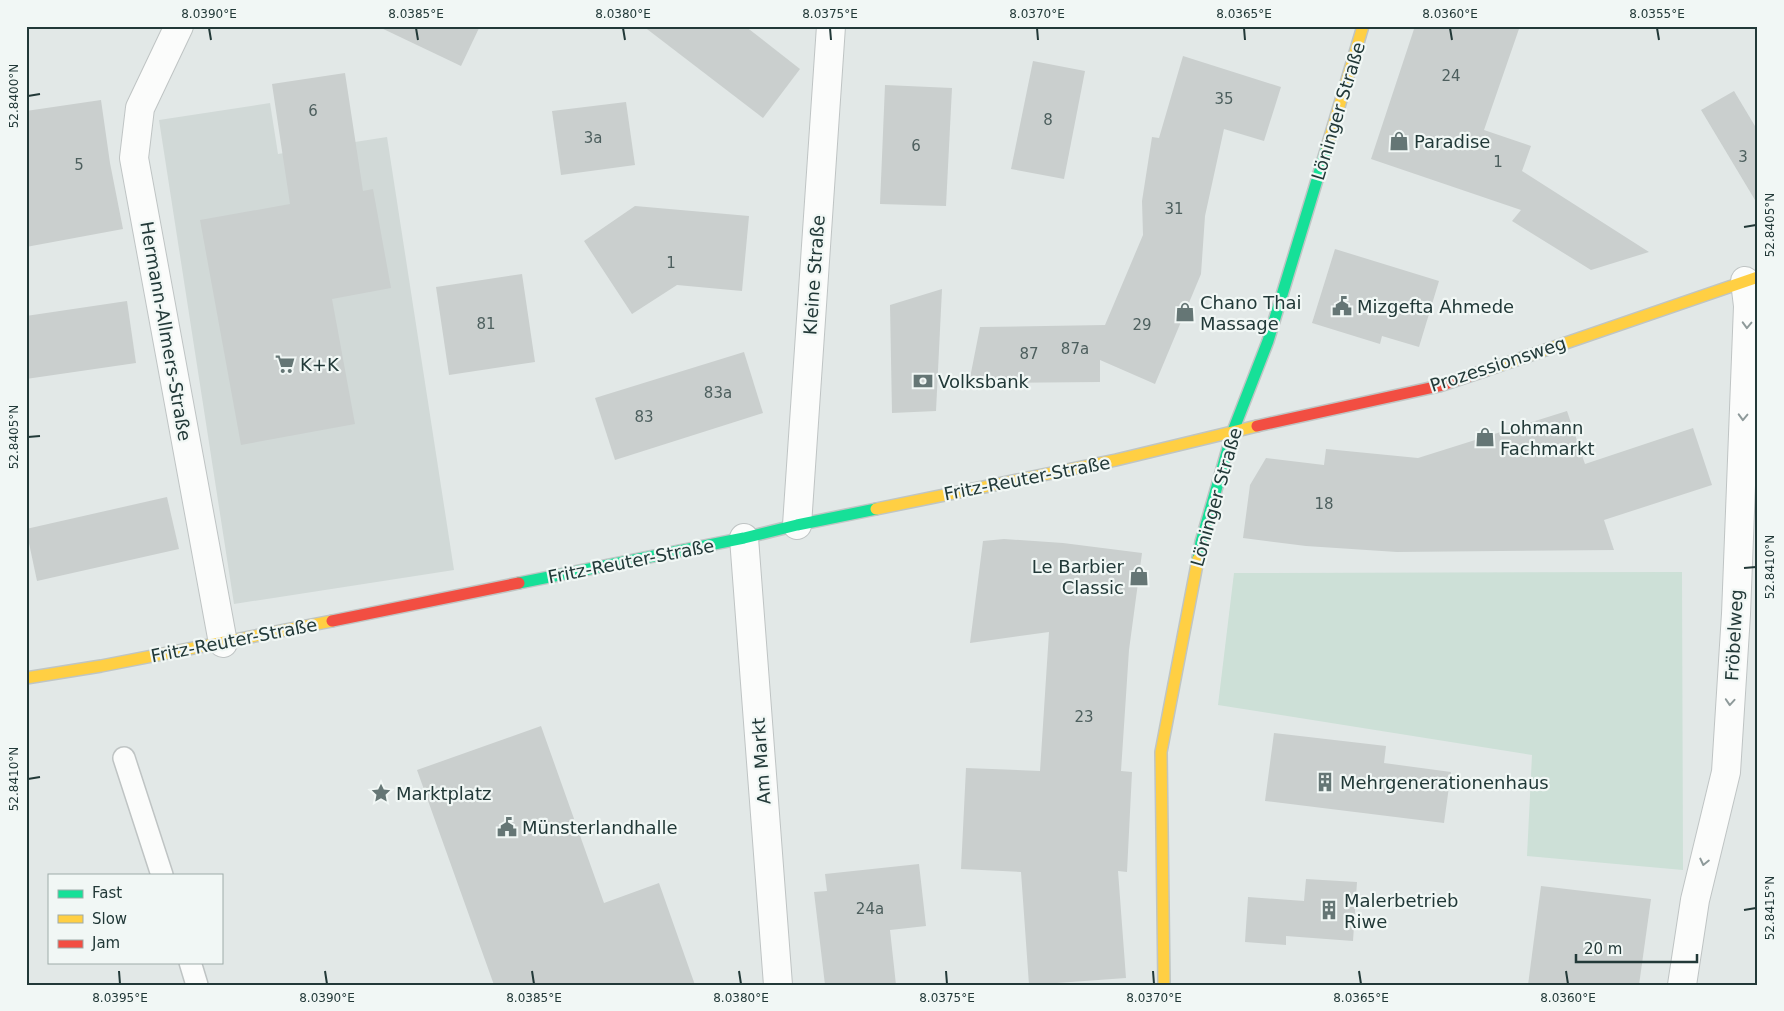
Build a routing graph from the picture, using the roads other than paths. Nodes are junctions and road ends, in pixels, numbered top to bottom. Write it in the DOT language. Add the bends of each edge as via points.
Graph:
graph roads {
  1 [pos="179,26"];
  2 [pos="832,26"];
  3 [pos="1364,26"];
  4 [pos="1751,278"];
  5 [pos="1233,431"];
  6 [pos="797,525"];
  7 [pos="744,538"];
  8 [pos="223,643"];
  9 [pos="26,678"];
  10 [pos="124,758"];
  11 [pos="162,874"];
  12 [pos="191,964"];
  13 [pos="197,985"];
  14 [pos="778,985"];
  15 [pos="1164,985"];
  16 [pos="1682,985"];
  1 -- 8 [label="street, Hermann-Allmers-Straße" via="140,108 134,158"];
  2 -- 6 [label="street, Kleine Straße"];
  3 -- 5 [label="street, Löninger Straße" via="1268,341"];
  4 -- 5 [label="street, Prozessionsweg" via="1439,386"];
  4 -- 16 [label="street, Fröbelweg, one-way" via="1726,772 1695,900"];
  5 -- 6 [label="street, Fritz-Reuter-Straße" via="1116,460"];
  5 -- 15 [label="street, Löninger Straße" via="1200,542 1161,752"];
  6 -- 7 [label="street, Fritz-Reuter-Straße"];
  7 -- 8 [label="street, Fritz-Reuter-Straße"];
  7 -- 14 [label="street, Am Markt"];
  8 -- 9 [label="street, Fritz-Reuter-Straße"];
  10 -- 11 [label="lane"];
  12 -- 13 [label="lane"];
}
